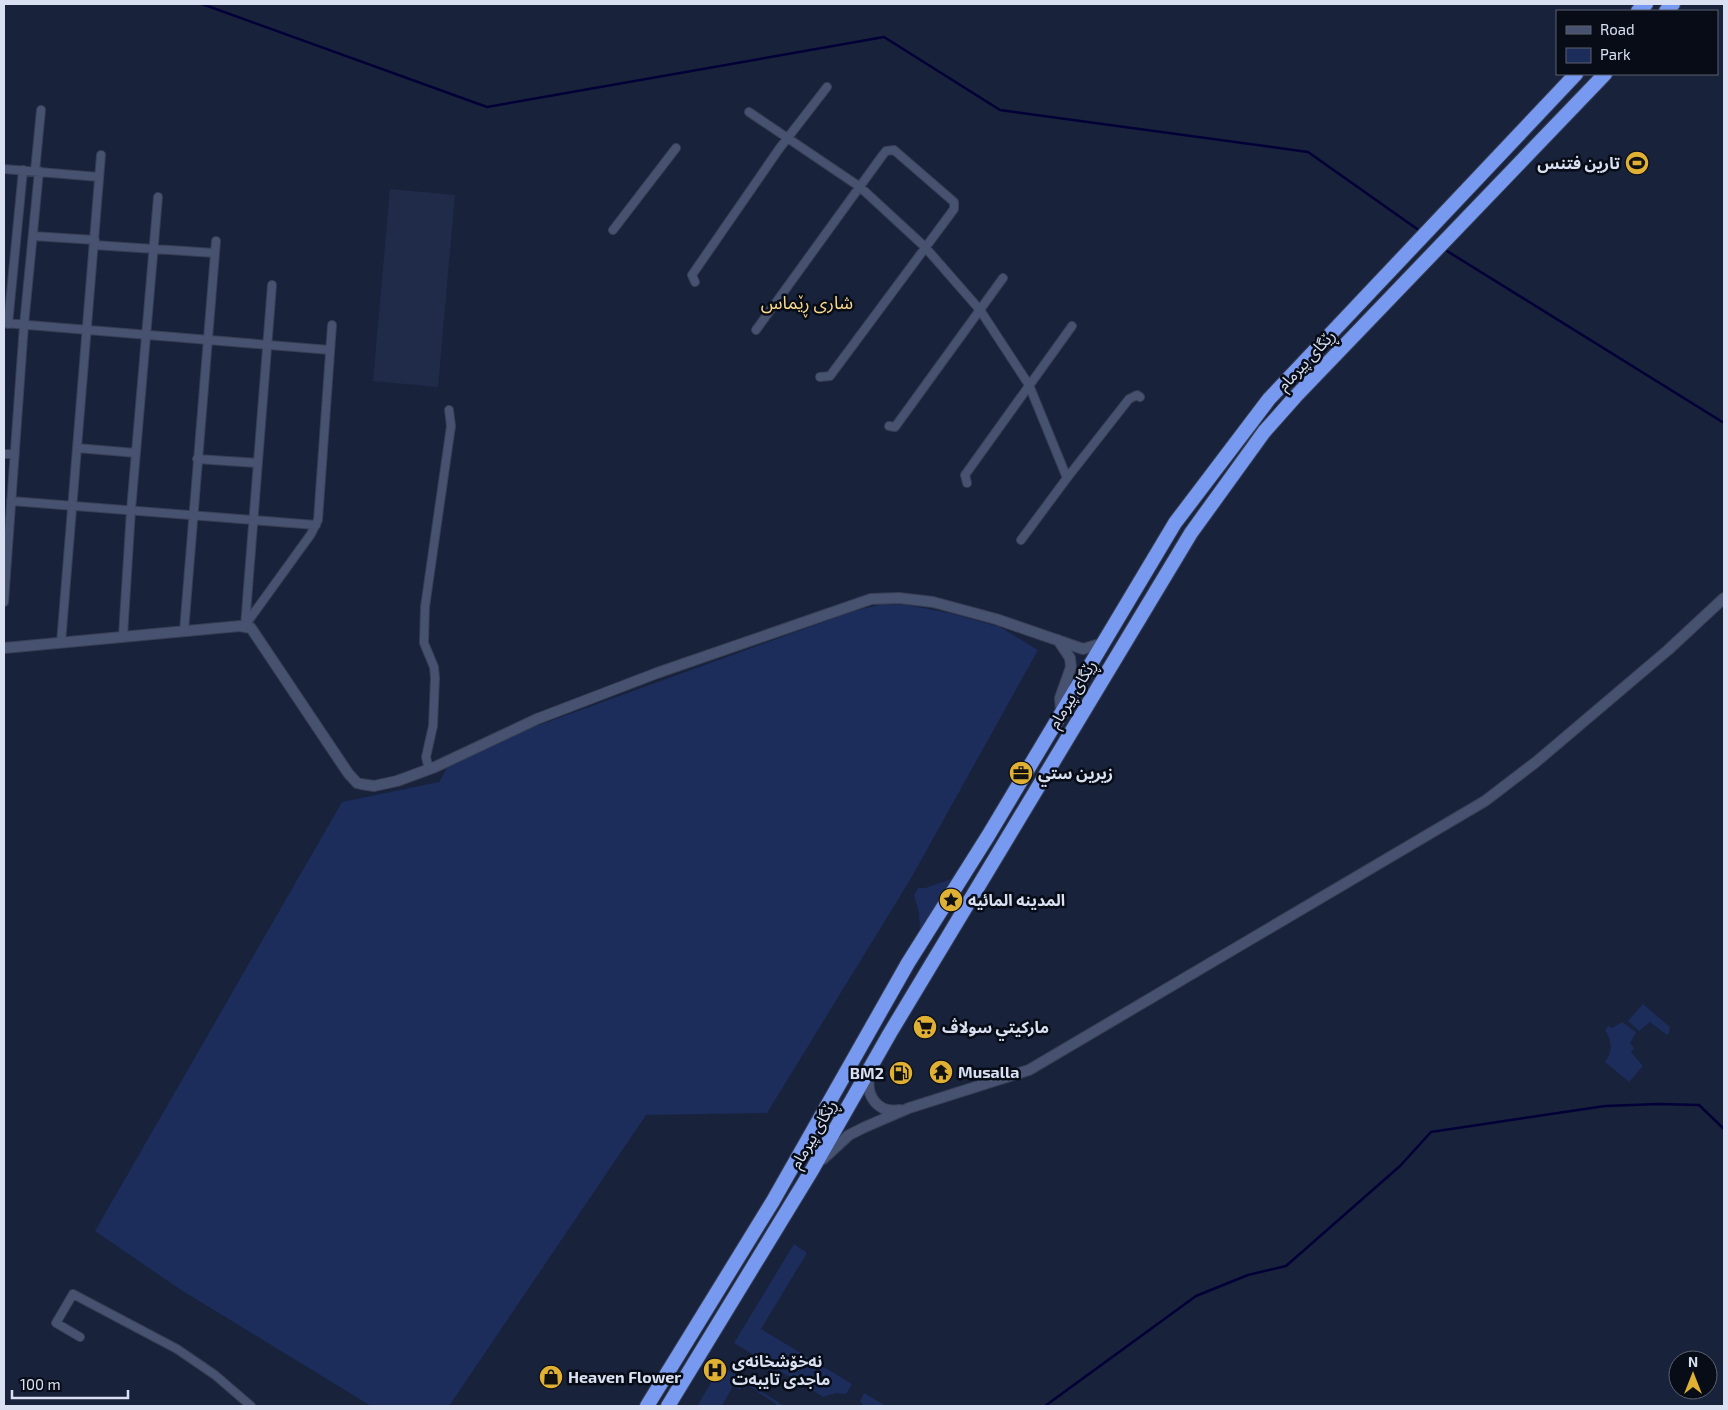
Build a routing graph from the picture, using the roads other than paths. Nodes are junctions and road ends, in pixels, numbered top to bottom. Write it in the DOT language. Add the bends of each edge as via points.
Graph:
graph roads {
  1 [pos="1575,75"];
  2 [pos="1604,75"];
  3 [pos="827,87"];
  4 [pos="41,110"];
  5 [pos="749,112"];
  6 [pos="788,138"];
  7 [pos="676,148"];
  8 [pos="101,155"];
  9 [pos="4,169"];
  10 [pos="23,170"];
  11 [pos="37,171"];
  12 [pos="99,177"];
  13 [pos="860,187"];
  14 [pos="158,197"];
  15 [pos="614,230"];
  16 [pos="33,236"];
  17 [pos="216,241"];
  18 [pos="94,243"];
  19 [pos="925,247"];
  20 [pos="154,249"];
  21 [pos="215,253"];
  22 [pos="1003,278"];
  23 [pos="695,282"];
  24 [pos="272,285"];
  25 [pos="980,310"];
  26 [pos="6,323"];
  27 [pos="24,325"];
  28 [pos="332,325"];
  29 [pos="1072,326"];
  30 [pos="86,330"];
  31 [pos="756,330"];
  32 [pos="147,336"];
  33 [pos="208,340"];
  34 [pos="267,345"];
  35 [pos="330,350"];
  36 [pos="820,377"];
  37 [pos="1029,385"];
  38 [pos="1140,397"];
  39 [pos="449,410"];
  40 [pos="889,426"];
  41 [pos="77,448"];
  42 [pos="136,453"];
  43 [pos="4,454"];
  44 [pos="14,454"];
  45 [pos="197,459"];
  46 [pos="258,463"];
  47 [pos="1067,478"];
  48 [pos="967,483"];
  49 [pos="11,502"];
  50 [pos="72,506"];
  51 [pos="130,510"];
  52 [pos="193,516"];
  53 [pos="254,520"];
  54 [pos="316,525"];
  55 [pos="1021,540"];
  56 [pos="6,546"];
  57 [pos="1724,598"];
  58 [pos="4,602"];
  59 [pos="245,626"];
  60 [pos="184,631"];
  61 [pos="124,636"];
  62 [pos="1058,640"];
  63 [pos="61,643"];
  64 [pos="1103,643"];
  65 [pos="4,648"];
  66 [pos="1061,711"];
  67 [pos="429,770"];
  68 [pos="931,925"];
  69 [pos="952,930"];
  70 [pos="872,1064"];
  71 [pos="909,1108"];
  72 [pos="812,1170"];
  73 [pos="718,1291"];
  74 [pos="734,1300"];
  75 [pos="80,1337"];
  76 [pos="250,1406"];
  77 [pos="647,1406"];
  78 [pos="668,1406"];
  1 -- 64 [label="highway, ڕێگای پیرمام" via="1269,398 1175,523"];
  2 -- 69 [label="highway, ڕێگای پیرمام" via="1264,432 1190,533"];
  3 -- 6 [label="street"];
  4 -- 11 [label="street"];
  5 -- 6 [label="street"];
  6 -- 13 [label="street"];
  6 -- 23 [label="street" via="692,275"];
  7 -- 15 [label="street"];
  8 -- 12 [label="street"];
  9 -- 10 [label="street"];
  10 -- 11 [label="street"];
  10 -- 26 [label="street"];
  11 -- 12 [label="street"];
  11 -- 16 [label="street"];
  12 -- 18 [label="street"];
  13 -- 19 [label="street"];
  13 -- 19 [label="street" via="886,151 894,150 954,202 954,209"];
  13 -- 31 [label="street"];
  14 -- 20 [label="street"];
  16 -- 18 [label="street"];
  16 -- 27 [label="street"];
  17 -- 21 [label="street"];
  18 -- 20 [label="street"];
  18 -- 30 [label="street"];
  19 -- 25 [label="street"];
  19 -- 36 [label="street" via="830,376"];
  20 -- 21 [label="street"];
  20 -- 32 [label="street"];
  21 -- 33 [label="street"];
  22 -- 25 [label="street"];
  24 -- 34 [label="street"];
  25 -- 37 [label="street"];
  25 -- 40 [label="street" via="895,427"];
  26 -- 27 [label="street"];
  27 -- 30 [label="street"];
  27 -- 44 [label="street"];
  28 -- 35 [label="street"];
  29 -- 37 [label="street"];
  30 -- 32 [label="street"];
  30 -- 41 [label="street"];
  32 -- 33 [label="street"];
  32 -- 42 [label="street"];
  33 -- 34 [label="street"];
  33 -- 45 [label="street"];
  34 -- 35 [label="street"];
  34 -- 46 [label="street"];
  35 -- 54 [label="street"];
  37 -- 47 [label="street"];
  37 -- 48 [label="street" via="965,475"];
  38 -- 47 [label="street" via="1137,395 1129,399"];
  39 -- 67 [label="street" via="450,435 423,625 424,645 435,678 433,726 426,757"];
  41 -- 42 [label="street"];
  41 -- 50 [label="street"];
  42 -- 51 [label="street"];
  43 -- 44 [label="street"];
  44 -- 49 [label="street"];
  45 -- 46 [label="street"];
  45 -- 52 [label="street"];
  46 -- 53 [label="street"];
  47 -- 55 [label="street"];
  49 -- 50 [label="street"];
  49 -- 56 [label="street"];
  50 -- 51 [label="street"];
  50 -- 63 [label="street"];
  51 -- 52 [label="street"];
  51 -- 61 [label="street"];
  52 -- 53 [label="street"];
  52 -- 60 [label="street"];
  53 -- 54 [label="street"];
  53 -- 59 [label="street"];
  54 -- 59 [label="street"];
  56 -- 58 [label="street"];
  57 -- 71 [label="street" via="1543,756 1485,801 1029,1070"];
  59 -- 60 [label="street"];
  59 -- 67 [label="street" via="254,631 357,783 380,785"];
  60 -- 61 [label="street"];
  61 -- 63 [label="street"];
  62 -- 64 [label="street" via="1083,649"];
  62 -- 66 [label="street" via="1070,658 1071,667 1060,698"];
  62 -- 67 [label="street" via="933,602 872,599 657,673 537,719"];
  63 -- 65 [label="street"];
  64 -- 66 [label="highway, ڕێگای پیرمام"];
  66 -- 68 [label="highway, ڕێگای پیرمام"];
  68 -- 69 [label="highway"];
  68 -- 73 [label="highway, ڕێگای پیرمام"];
  69 -- 70 [label="highway, ڕێگای پیرمام"];
  70 -- 71 [label="street" via="868,1081 872,1098 886,1109"];
  70 -- 72 [label="highway, ڕێگای پیرمام"];
  71 -- 72 [label="street" via="849,1134"];
  72 -- 74 [label="highway, ڕێگای پیرمام"];
  73 -- 74 [label="highway"];
  73 -- 77 [label="highway, ڕێگای پیرمام"];
  74 -- 78 [label="highway, ڕێگای پیرمام"];
  75 -- 76 [label="street" via="56,1324 73,1294 177,1349 215,1375"];
}
